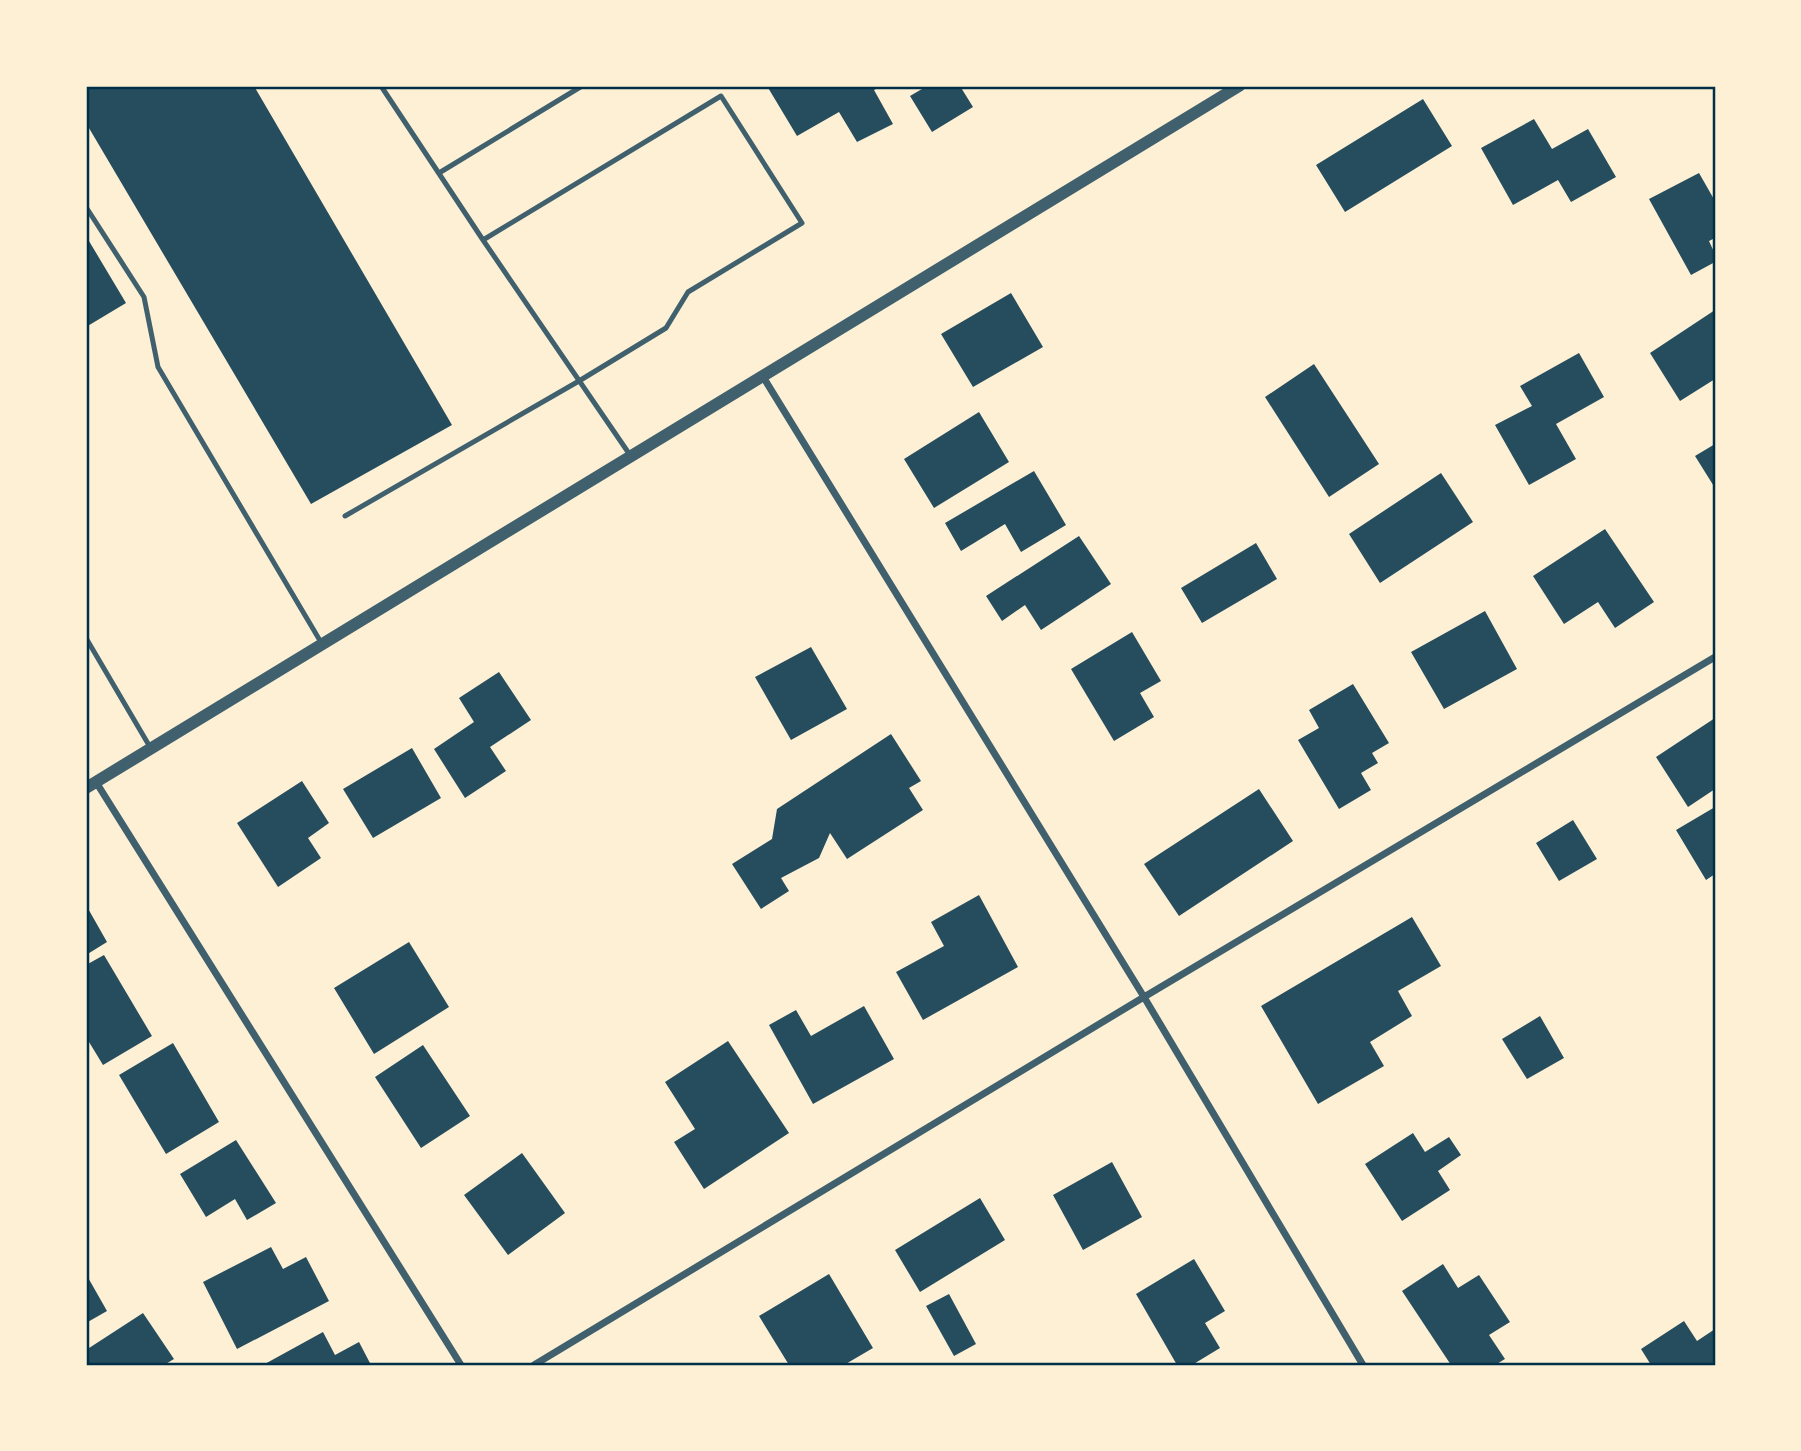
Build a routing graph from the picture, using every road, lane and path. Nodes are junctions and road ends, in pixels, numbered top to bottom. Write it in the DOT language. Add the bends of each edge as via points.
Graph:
graph roads {
  1 [pos="381,86"];
  2 [pos="582,86"];
  3 [pos="1239,86"];
  4 [pos="439,173"];
  5 [pos="86,207"];
  6 [pos="483,240"];
  7 [pos="762,375"];
  8 [pos="579,381"];
  9 [pos="630,456"];
  10 [pos="345,516"];
  11 [pos="86,638"];
  12 [pos="322,644"];
  13 [pos="1715,657"];
  14 [pos="151,748"];
  15 [pos="91,785"];
  16 [pos="1144,997"];
  17 [pos="461,1365"];
  18 [pos="534,1365"];
  19 [pos="1363,1365"];
  1 -- 4 [label="lane"];
  2 -- 4 [label="lane"];
  3 -- 7 [label="street"];
  4 -- 6 [label="lane"];
  5 -- 12 [label="lane" via="144,297 158,368"];
  6 -- 8 [label="lane"];
  6 -- 8 [label="lane" via="721,96 802,223 688,292 666,328"];
  7 -- 9 [label="street"];
  7 -- 16 [label="street"];
  8 -- 9 [label="lane"];
  8 -- 10 [label="lane"];
  9 -- 12 [label="street"];
  11 -- 14 [label="lane"];
  12 -- 14 [label="street"];
  13 -- 16 [label="street"];
  14 -- 15 [label="street"];
  15 -- 17 [label="street"];
  16 -- 18 [label="street"];
  16 -- 19 [label="street"];
}
